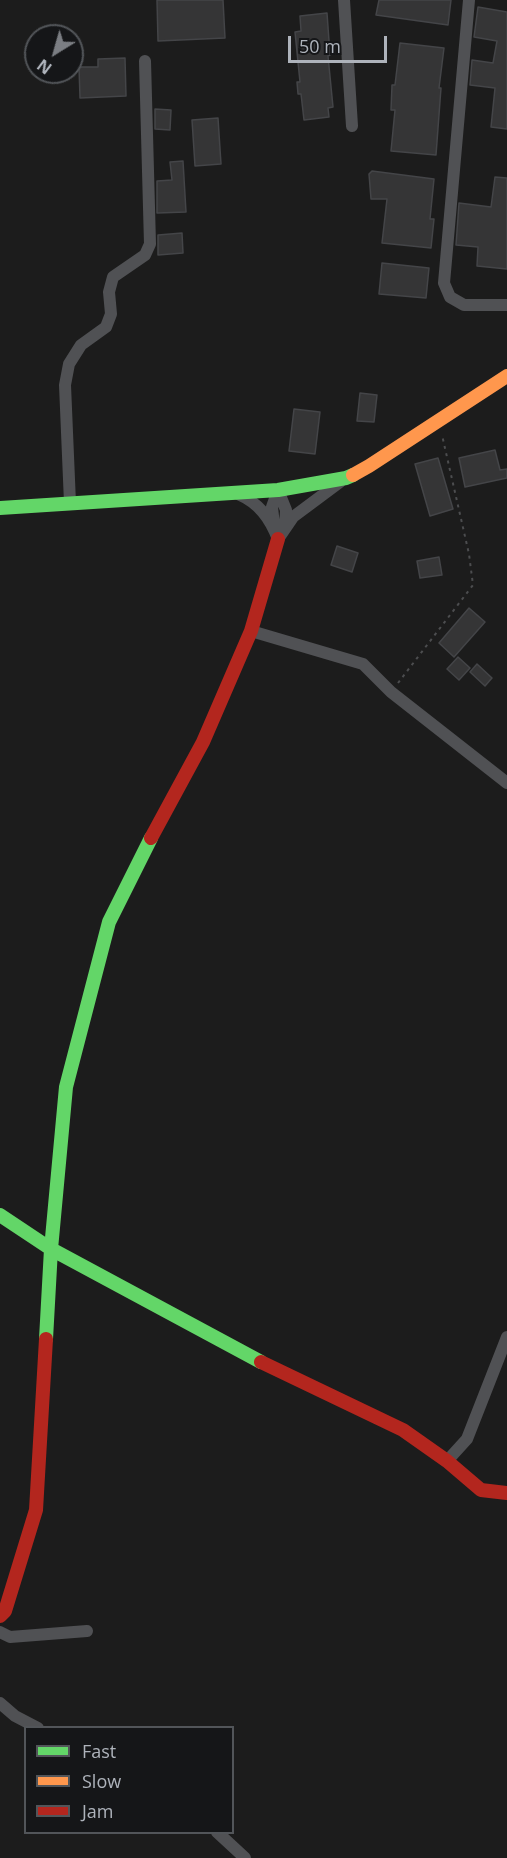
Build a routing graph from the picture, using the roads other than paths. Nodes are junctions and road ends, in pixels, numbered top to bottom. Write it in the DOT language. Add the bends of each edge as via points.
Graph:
graph roads {
  1 [pos="344,0"];
  2 [pos="469,0"];
  3 [pos="145,61"];
  4 [pos="352,126"];
  5 [pos="507,305"];
  6 [pos="507,376"];
  7 [pos="346,477"];
  8 [pos="278,490"];
  9 [pos="237,493"];
  10 [pos="70,504"];
  11 [pos="0,508"];
  12 [pos="279,532"];
  13 [pos="251,631"];
  14 [pos="507,783"];
  15 [pos="0,1215"];
  16 [pos="51,1249"];
  17 [pos="507,1337"];
  18 [pos="447,1461"];
  19 [pos="507,1493"];
  20 [pos="0,1616"];
  21 [pos="87,1631"];
  22 [pos="0,1632"];
  23 [pos="0,1703"];
  24 [pos="34,1726"];
  25 [pos="218,1834"];
  26 [pos="245,1858"];
  1 -- 4 [label="street"];
  2 -- 5 [label="street" via="444,283 450,297 464,305"];
  3 -- 10 [label="street" via="150,244 145,255 113,277 109,292 111,314 106,327 81,345 69,364 65,385"];
  6 -- 7 [label="street"];
  7 -- 8 [label="street"];
  7 -- 12 [label="street" via="303,508"];
  8 -- 9 [label="street"];
  8 -- 12 [label="street" via="286,510"];
  9 -- 10 [label="street"];
  9 -- 12 [label="street" via="262,508"];
  10 -- 11 [label="street"];
  12 -- 13 [label="street"];
  13 -- 14 [label="street" via="363,664 391,693"];
  13 -- 16 [label="street" via="202,742 109,922 66,1087"];
  15 -- 16 [label="street"];
  16 -- 18 [label="street" via="278,1371 403,1430"];
  16 -- 20 [label="street" via="36,1510 5,1611"];
  17 -- 18 [label="street" via="467,1439"];
  18 -- 19 [label="street" via="481,1490"];
  21 -- 22 [label="street" via="10,1637"];
  23 -- 24 [label="street"];
  25 -- 26 [label="street"];
}
